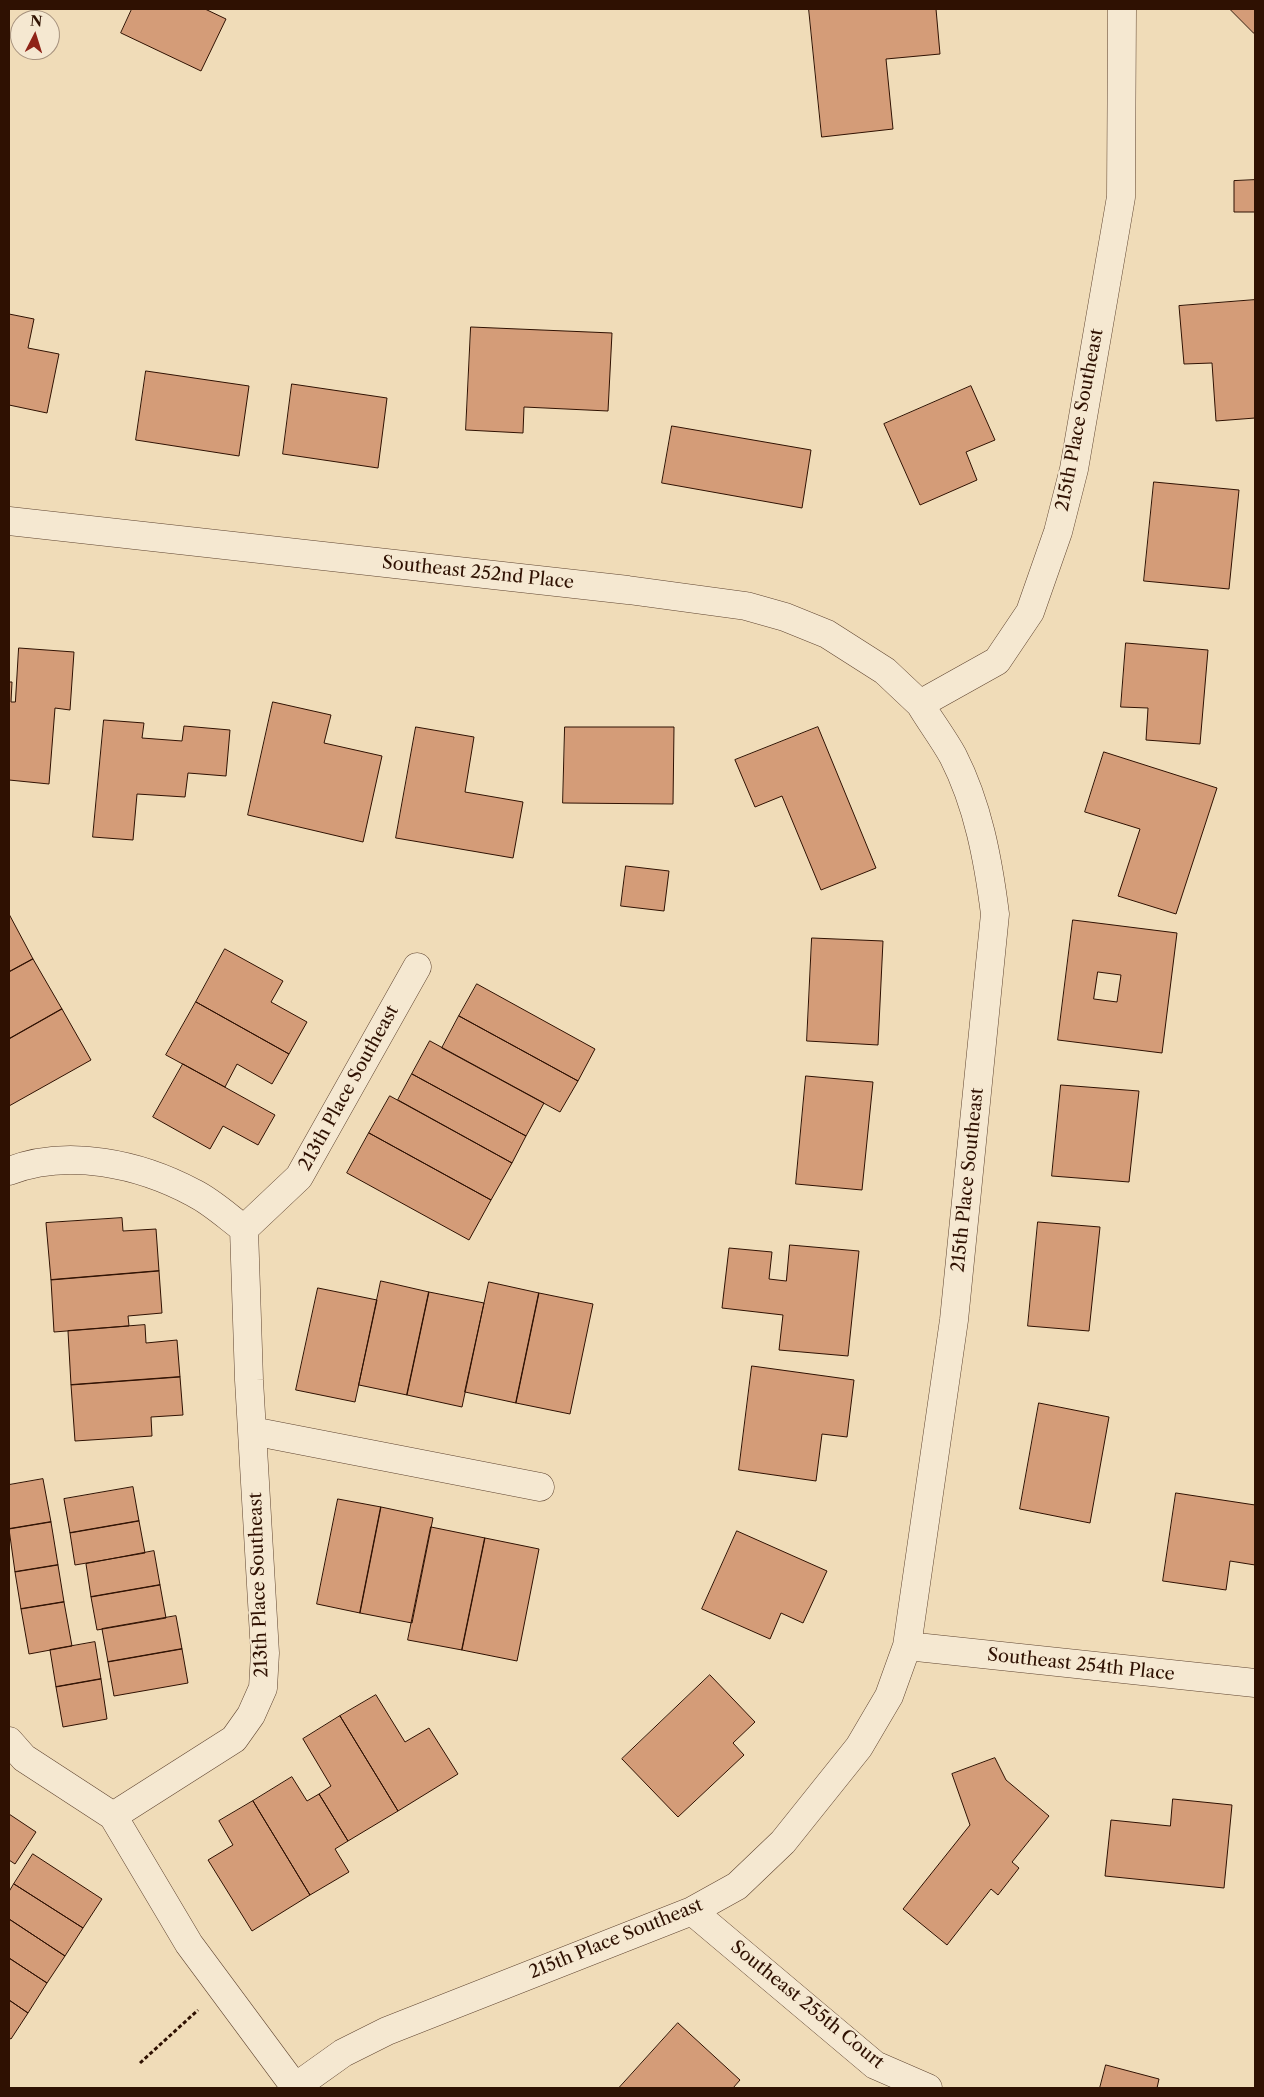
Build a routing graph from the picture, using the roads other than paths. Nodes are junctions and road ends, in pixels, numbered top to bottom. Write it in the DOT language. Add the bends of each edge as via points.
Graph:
graph roads {
  1 [pos="1122,9"];
  2 [pos="9,521"];
  3 [pos="920,704"];
  4 [pos="417,967"];
  5 [pos="9,1171"];
  6 [pos="244,1229"];
  7 [pos="252,1431"];
  8 [pos="540,1487"];
  9 [pos="907,1646"];
  10 [pos="1255,1683"];
  11 [pos="9,1741"];
  12 [pos="113,1816"];
  13 [pos="692,1911"];
  14 [pos="295,2088"];
  15 [pos="928,2088"];
  1 -- 3 [label="street, 215th Place Southeast" via="1121,197 1074,469 1058,532 1030,612 996,661"];
  2 -- 3 [label="street, Southeast 252nd Place" via="746,606 827,634 885,671"];
  3 -- 9 [label="street, 215th Place Southeast" via="952,756 976,811 990,870 995,914 954,1320"];
  4 -- 6 [label="street, 213th Place Southeast" via="299,1177"];
  5 -- 6 [label="street" via="24,1165 58,1160 104,1163 153,1174 196,1194"];
  6 -- 7 [label="street, 213th Place Southeast"];
  7 -- 8 [label="street"];
  7 -- 12 [label="street, 213th Place Southeast" via="265,1653 264,1688 234,1739"];
  9 -- 10 [label="street, Southeast 254th Place"];
  9 -- 13 [label="street, 215th Place Southeast" via="889,1696 859,1747 783,1842 737,1886"];
  11 -- 12 [label="street" via="24,1758"];
  12 -- 14 [label="street" via="189,1944"];
  13 -- 14 [label="street, 215th Place Southeast" via="387,2031 343,2053"];
  13 -- 15 [label="street, Southeast 255th Court" via="875,2065"];
}
